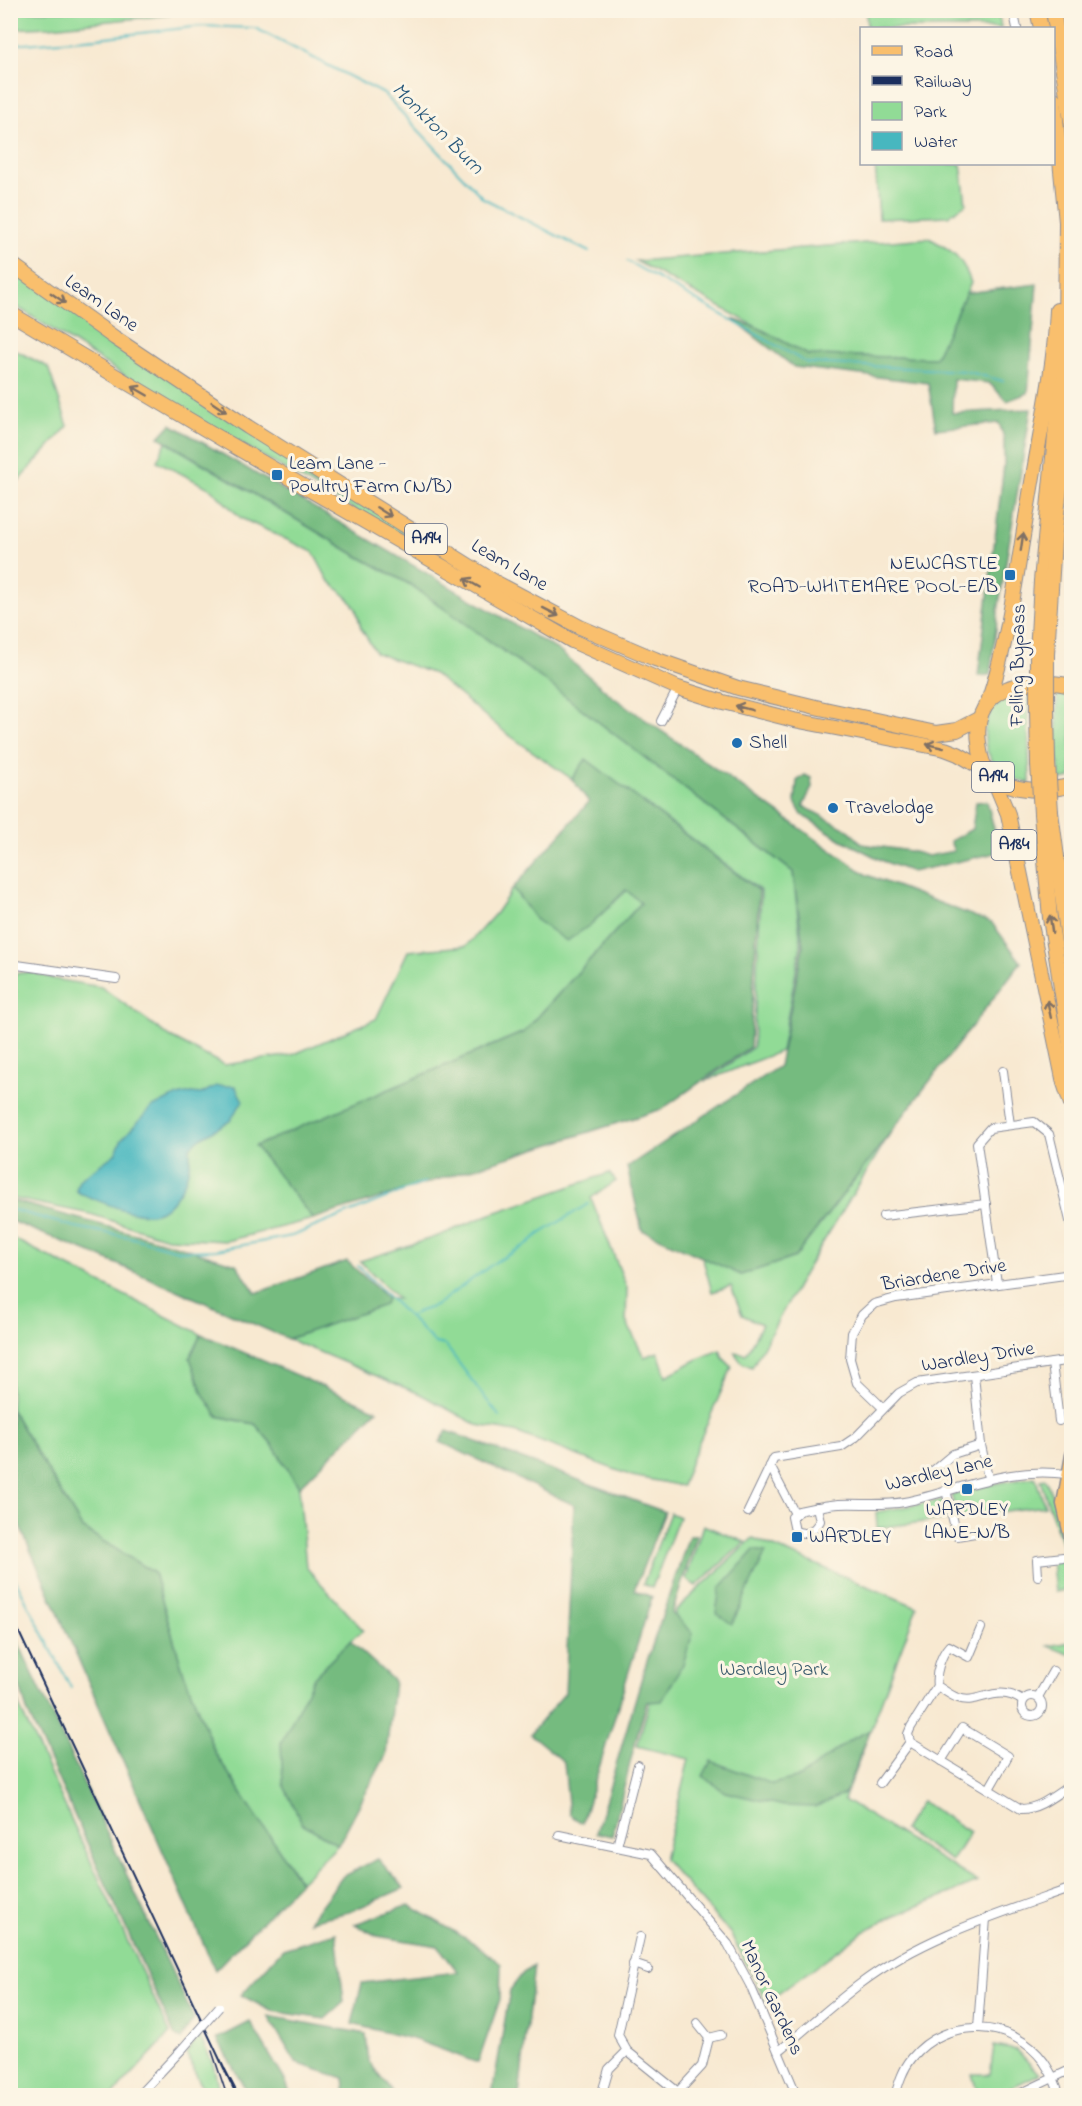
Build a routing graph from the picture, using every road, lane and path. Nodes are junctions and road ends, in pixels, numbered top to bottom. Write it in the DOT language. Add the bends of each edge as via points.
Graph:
graph roads {
  1 [pos="1013,10"];
  2 [pos="1037,10"];
  3 [pos="1053,10"];
  4 [pos="1017,27"];
  5 [pos="1041,27"];
  6 [pos="1055,118"];
  7 [pos="1071,126"];
  8 [pos="1060,164"];
  9 [pos="10,263"];
  10 [pos="10,313"];
  11 [pos="1071,383"];
  12 [pos="1042,654"];
  13 [pos="1071,686"];
  14 [pos="678,688"];
  15 [pos="988,702"];
  16 [pos="980,718"];
  17 [pos="661,721"];
  18 [pos="990,774"];
  19 [pos="1071,785"];
  20 [pos="1046,813"];
  21 [pos="10,964"];
  22 [pos="1064,969"];
  23 [pos="116,979"];
  24 [pos="1071,1058"];
  25 [pos="1003,1071"];
  26 [pos="1071,1107"];
  27 [pos="1010,1125"];
  28 [pos="986,1204"];
  29 [pos="884,1216"];
  30 [pos="1071,1229"];
  31 [pos="1071,1274"];
  32 [pos="997,1283"];
  33 [pos="1071,1352"];
  34 [pos="1052,1363"];
  35 [pos="974,1375"];
  36 [pos="882,1408"];
  37 [pos="1059,1421"];
  38 [pos="981,1444"];
  39 [pos="1071,1455"];
  40 [pos="770,1466"];
  41 [pos="1067,1474"];
  42 [pos="928,1475"];
  43 [pos="988,1478"];
  44 [pos="946,1490"];
  45 [pos="817,1507"];
  46 [pos="801,1510"];
  47 [pos="748,1512"];
  48 [pos="975,1533"];
  49 [pos="1071,1543"];
  50 [pos="1071,1556"];
  51 [pos="1038,1576"];
  52 [pos="981,1628"];
  53 [pos="1053,1671"];
  54 [pos="937,1686"];
  55 [pos="1038,1697"];
  56 [pos="1023,1701"];
  57 [pos="910,1742"];
  58 [pos="941,1761"];
  59 [pos="638,1765"];
  60 [pos="880,1783"];
  61 [pos="1071,1784"];
  62 [pos="988,1789"];
  63 [pos="559,1835"];
  64 [pos="616,1846"];
  65 [pos="1071,1888"];
  66 [pos="986,1918"];
  67 [pos="640,1937"];
  68 [pos="633,1964"];
  69 [pos="648,1969"];
  70 [pos="219,2007"];
  71 [pos="697,2024"];
  72 [pos="978,2028"];
  73 [pos="721,2035"];
  74 [pos="709,2038"];
  75 [pos="627,2051"];
  76 [pos="779,2051"];
  77 [pos="1071,2069"];
  78 [pos="1053,2077"];
  79 [pos="679,2093"];
  80 [pos="138,2096"];
  81 [pos="601,2096"];
  82 [pos="797,2096"];
  83 [pos="895,2096"];
  84 [pos="1015,2096"];
  85 [pos="1059,2096"];
  1 -- 4 [label="street"];
  2 -- 5 [label="highway"];
  3 -- 7 [label="highway"];
  6 -- 8 [label="highway, A184"];
  8 -- 12 [label="highway, Felling Bypass / A184" via="1066,222 1065,333 1041,581"];
  15 -- 8 [label="highway, A184, one-way" via="1004,650 1052,359 1058,286"];
  9 -- 16 [label="highway, Leam Lane / A194, one-way" via="248,426 495,582 580,627 738,688 831,711 936,733 957,730"];
  14 -- 10 [label="highway, Leam Lane / A194, one-way" via="572,641"];
  11 -- 12 [label="highway, Felling Bypass / A184"];
  12 -- 20 [label="highway, Felling Bypass / A184, bridge"];
  13 -- 15 [label="highway" via="1042,681 1023,684 1002,691"];
  14 -- 17 [label="street"];
  18 -- 14 [label="highway, Leam Lane / A194, one-way" via="945,748 794,720"];
  15 -- 16 [label="highway, A194"];
  16 -- 18 [label="highway, A194" via="979,746"];
  18 -- 19 [label="highway, A194" via="1005,784 1026,789"];
  26 -- 18 [label="highway, A184, one-way" via="1008,814"];
  22 -- 20 [label="highway, Felling Bypass / A184, one-way" via="1047,880"];
  20 -- 22 [label="highway, Felling Bypass / A184" via="1069,955"];
  21 -- 23 [label="street"];
  22 -- 24 [label="highway, Felling Bypass / A184"];
  25 -- 27 [label="street"];
  27 -- 28 [label="street" via="990,1128 977,1143"];
  27 -- 30 [label="street" via="1034,1122 1049,1134"];
  28 -- 29 [label="street"];
  28 -- 32 [label="street"];
  31 -- 32 [label="street, Briardene Drive"];
  32 -- 36 [label="street, Briardene Drive" via="896,1298 874,1304 862,1315 852,1333 850,1359 857,1383"];
  33 -- 34 [label="street, Wardley Drive" via="1065,1361"];
  34 -- 35 [label="street, Wardley Drive"];
  34 -- 37 [label="street"];
  35 -- 36 [label="street, Wardley Drive" via="917,1383"];
  35 -- 38 [label="street"];
  36 -- 40 [label="street, Wardley Drive" via="856,1437 841,1446 774,1458"];
  38 -- 42 [label="street" via="952,1454"];
  38 -- 43 [label="street"];
  39 -- 41 [label="main road"];
  40 -- 46 [label="street" via="794,1512"];
  40 -- 47 [label="street"];
  41 -- 43 [label="street, Wardley Lane" via="1028,1472"];
  41 -- 49 [label="main road" via="1063,1504"];
  43 -- 44 [label="street, Wardley Lane"];
  44 -- 45 [label="street, Wardley Lane" via="903,1502"];
  44 -- 48 [label="street" via="957,1536"];
  45 -- 46 [label="street, Wardley Lane"];
  45 -- 46 [label="street" via="820,1521 813,1531 804,1534 795,1531 792,1524 792,1517"];
  50 -- 51 [label="street" via="1037,1560"];
  52 -- 54 [label="street" via="969,1657 949,1646 943,1653"];
  53 -- 55 [label="street"];
  54 -- 56 [label="street" via="958,1698 1003,1693"];
  54 -- 57 [label="street" via="911,1727"];
  55 -- 56 [label="street" via="1030,1696"];
  55 -- 56 [label="street" via="1042,1708 1034,1716 1024,1712"];
  57 -- 58 [label="street"];
  57 -- 60 [label="street"];
  58 -- 62 [label="street"];
  58 -- 62 [label="street" via="962,1728 1008,1756"];
  59 -- 64 [label="street"];
  61 -- 62 [label="street" via="1030,1809 1021,1809"];
  63 -- 64 [label="street, Manor Gardens"];
  64 -- 76 [label="street, Manor Gardens" via="651,1854 729,1944"];
  65 -- 66 [label="street"];
  66 -- 72 [label="street"];
  66 -- 76 [label="street" via="902,1957 860,1983"];
  67 -- 68 [label="street"];
  68 -- 69 [label="street"];
  68 -- 75 [label="street" via="618,2035"];
  70 -- 80 [label="street, bridge"];
  71 -- 74 [label="street"];
  72 -- 78 [label="street" via="1014,2036 1036,2052"];
  72 -- 83 [label="street" via="939,2036 913,2056 901,2074"];
  73 -- 74 [label="street"];
  74 -- 79 [label="street" via="702,2066"];
  75 -- 79 [label="street"];
  75 -- 81 [label="street" via="609,2069"];
  76 -- 82 [label="street, Manor Gardens"];
  77 -- 78 [label="street"];
  78 -- 84 [label="street"];
  78 -- 85 [label="street"];
}
